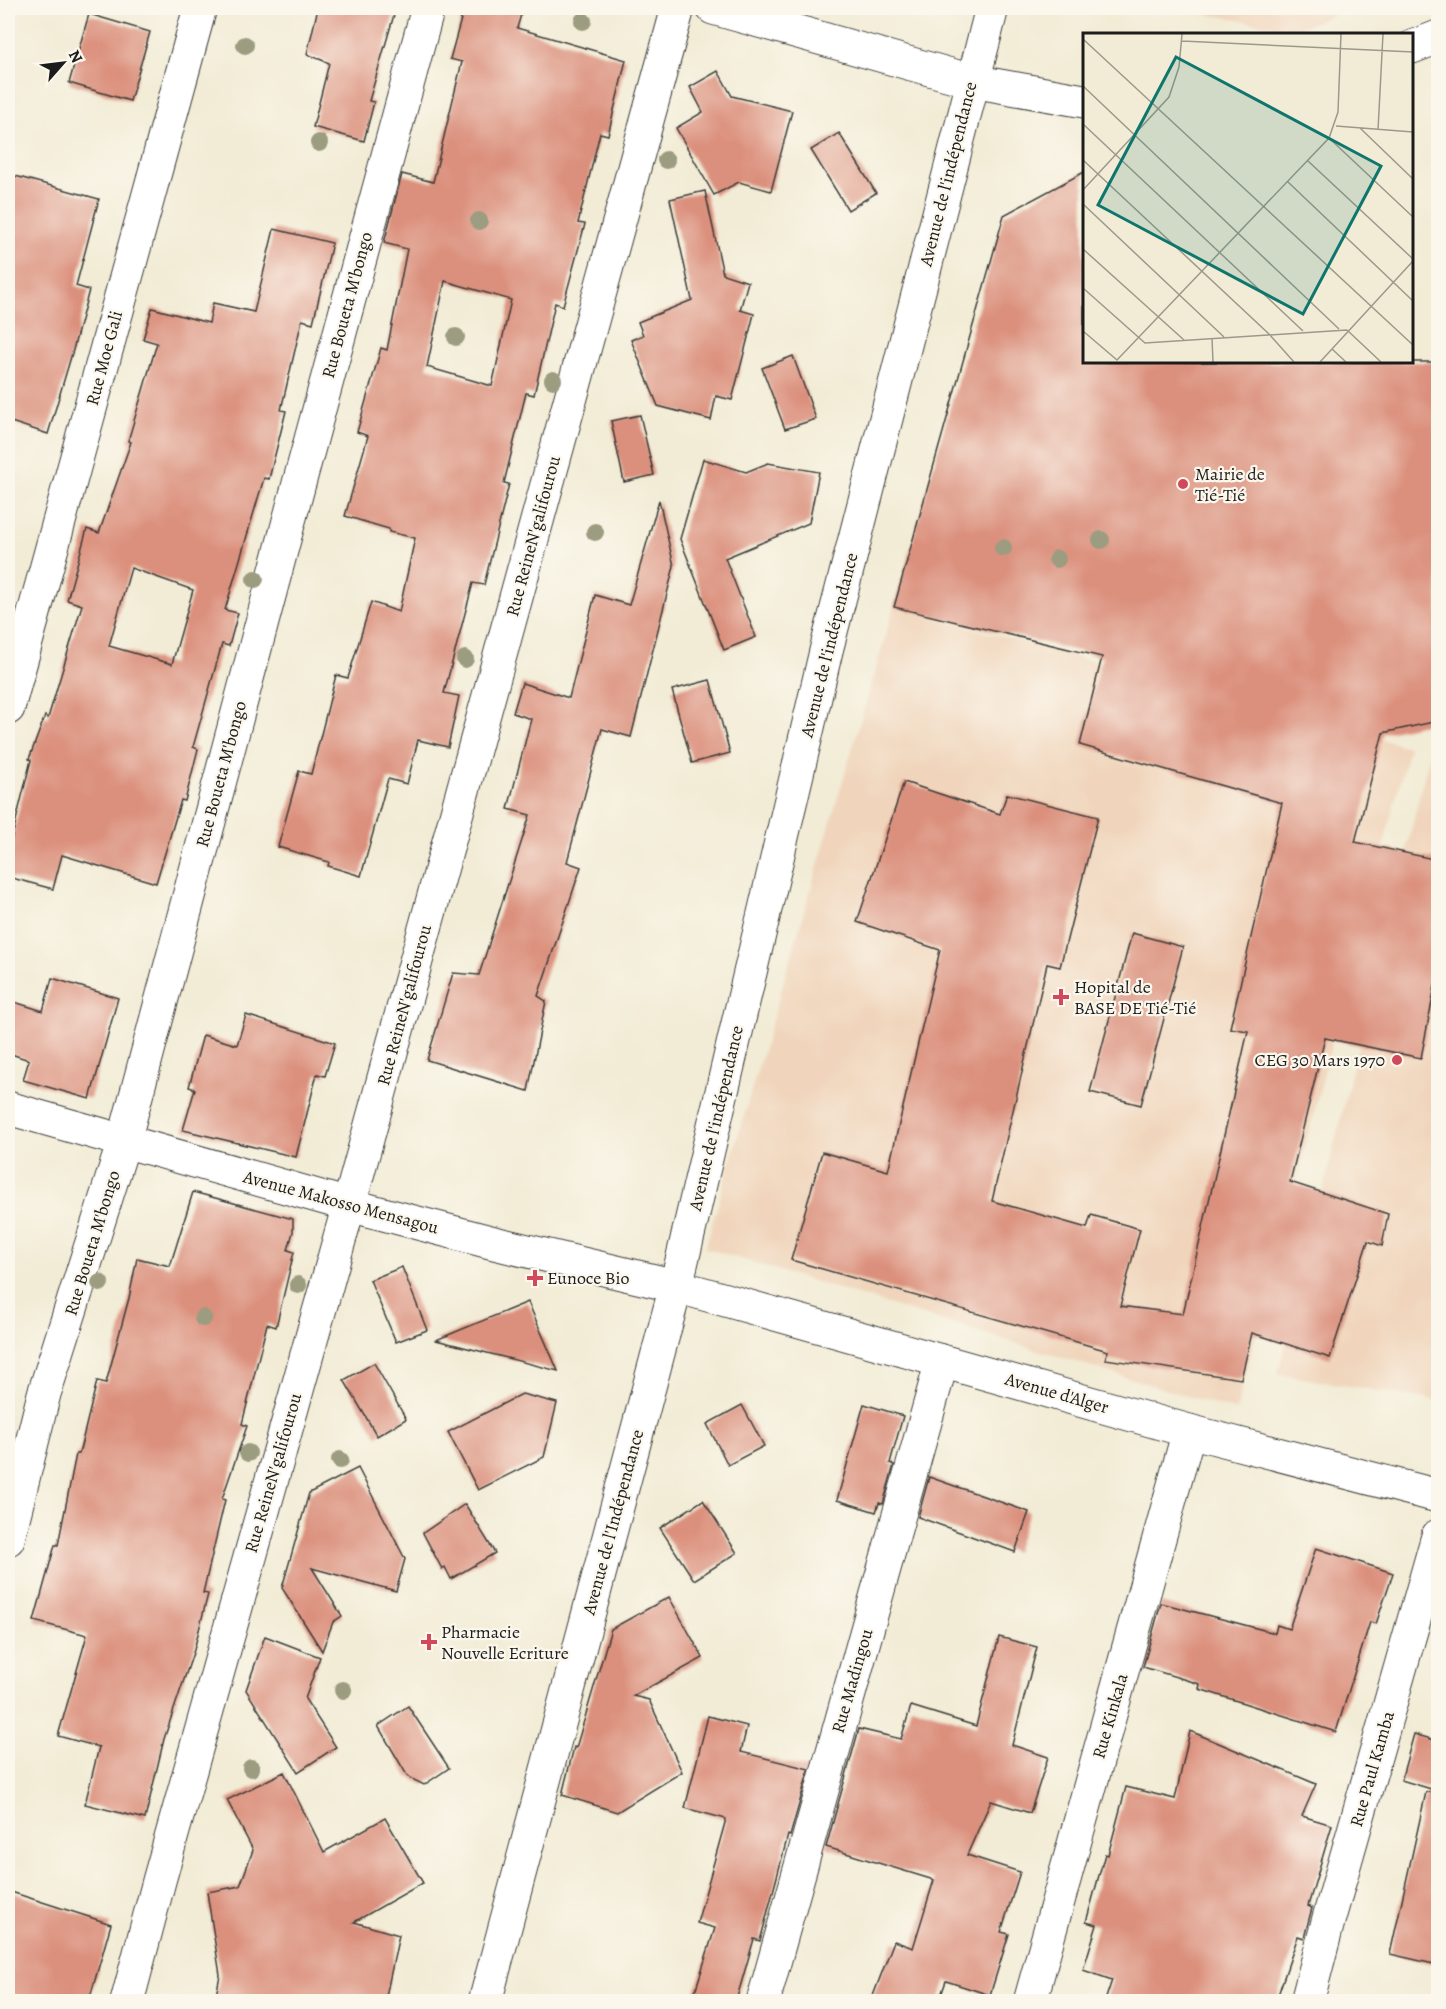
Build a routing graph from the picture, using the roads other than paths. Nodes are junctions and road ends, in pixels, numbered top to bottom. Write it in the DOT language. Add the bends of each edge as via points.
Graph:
graph roads {
  1 [pos="200,8"];
  2 [pos="428,8"];
  3 [pos="678,8"];
  4 [pos="713,8"];
  5 [pos="992,8"];
  6 [pos="1438,37"];
  7 [pos="1413,47"];
  8 [pos="972,81"];
  9 [pos="1083,101"];
  10 [pos="8,708"];
  11 [pos="8,1108"];
  12 [pos="124,1141"];
  13 [pos="349,1205"];
  14 [pos="676,1286"];
  15 [pos="942,1361"];
  16 [pos="1189,1431"];
  17 [pos="1438,1496"];
  18 [pos="1438,1536"];
  19 [pos="8,1539"];
  20 [pos="127,2001"];
  21 [pos="485,2001"];
  22 [pos="763,2001"];
  23 [pos="1030,2001"];
  24 [pos="1307,2001"];
  1 -- 10 [label="street, Rue Moe Gali"];
  2 -- 12 [label="street, Rue Boueta M'bongo"];
  3 -- 13 [label="street, Rue ReineN'galifourou"];
  4 -- 8 [label="street"];
  5 -- 8 [label="street, Avenue de l'indépendance"];
  6 -- 7 [label="street"];
  8 -- 9 [label="street"];
  8 -- 14 [label="street, Avenue de l'indépendance" via="826,651"];
  11 -- 12 [label="street, Avenue Makosso Mensagou"];
  12 -- 13 [label="street, Avenue Makosso Mensagou"];
  12 -- 19 [label="street, Rue Boueta M'bongo" via="44,1394"];
  13 -- 14 [label="street, Avenue Makosso Mensagou"];
  13 -- 20 [label="street, Rue ReineN'galifourou"];
  14 -- 15 [label="street, Avenue d'Alger"];
  14 -- 21 [label="street, Avenue de l'Indépendance"];
  15 -- 16 [label="street, Avenue d'Alger"];
  15 -- 22 [label="street, Rue Madingou"];
  16 -- 17 [label="street, Avenue d'Alger"];
  16 -- 23 [label="street, Rue Kinkala"];
  18 -- 24 [label="street, Rue Paul Kamba"];
}
